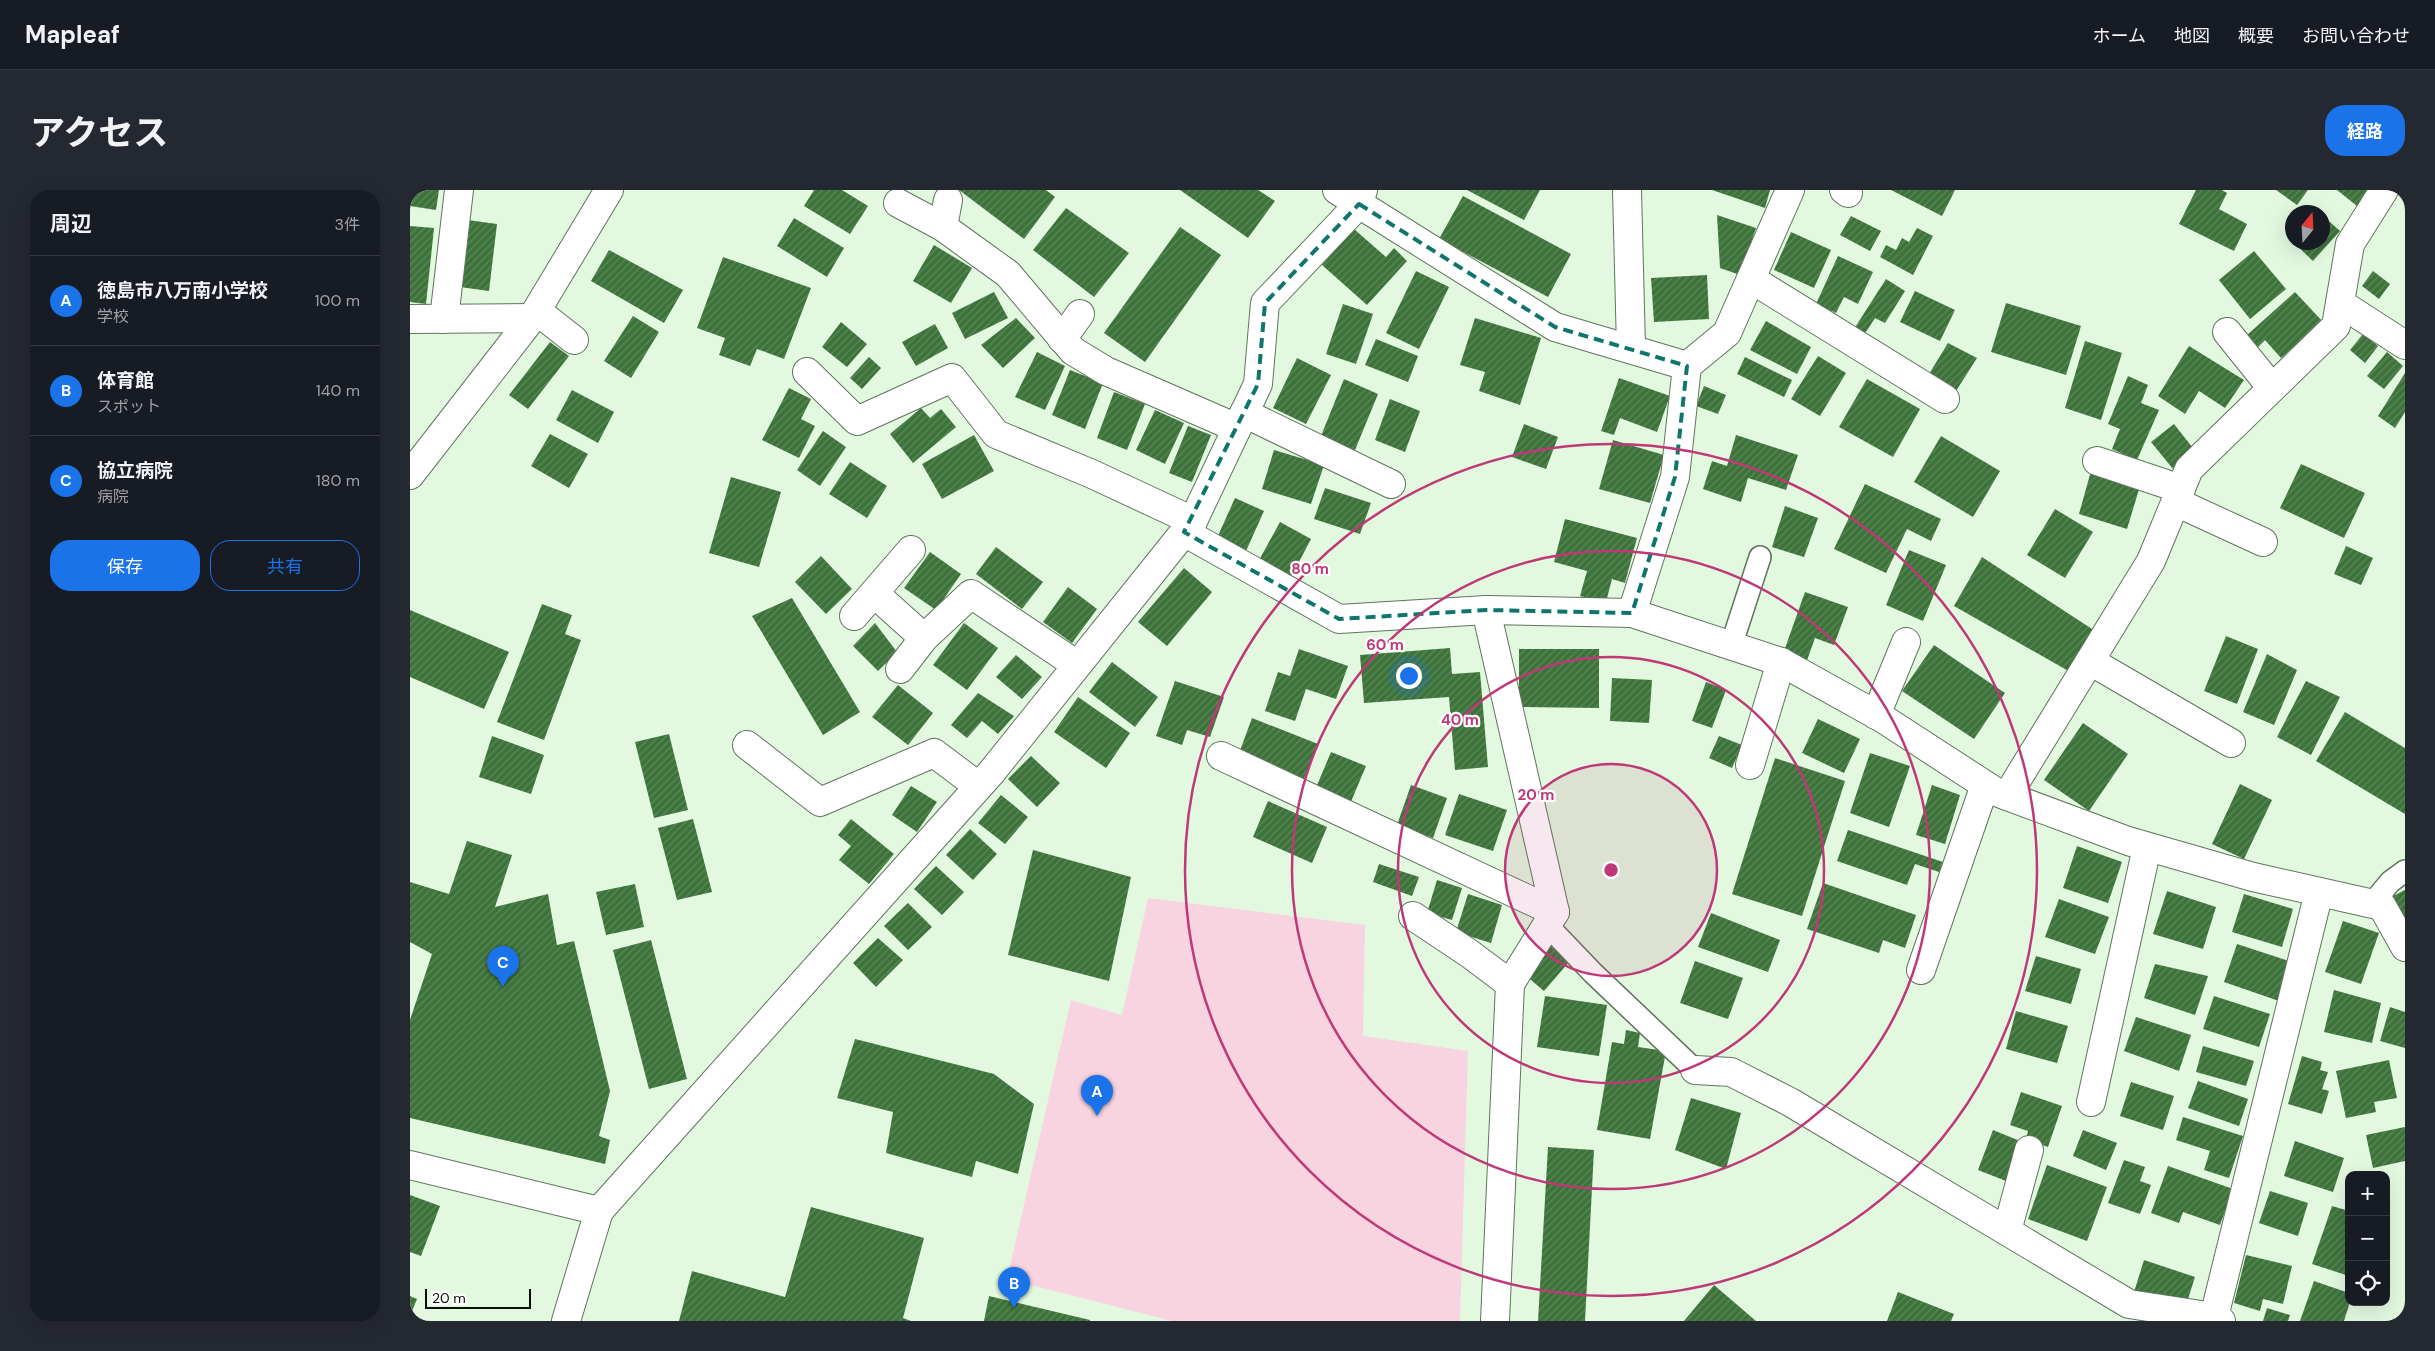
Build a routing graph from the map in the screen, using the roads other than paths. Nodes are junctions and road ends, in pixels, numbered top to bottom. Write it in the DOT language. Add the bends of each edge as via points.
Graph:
graph roads {
  1 [pos="459,190"];
  2 [pos="609,190"];
  3 [pos="1627,190"];
  4 [pos="1790,190"];
  5 [pos="2384,190"];
  6 [pos="1353,195"];
  7 [pos="948,200"];
  8 [pos="898,203"];
  9 [pos="943,227"];
  10 [pos="1751,279"];
  11 [pos="2340,303"];
  12 [pos="534,314"];
  13 [pos="1080,314"];
  14 [pos="410,319"];
  15 [pos="444,319"];
  16 [pos="2227,332"];
  17 [pos="1062,338"];
  18 [pos="574,340"];
  19 [pos="2405,345"];
  20 [pos="1631,348"];
  21 [pos="1687,366"];
  22 [pos="807,372"];
  23 [pos="2272,388"];
  24 [pos="1945,399"];
  25 [pos="1241,420"];
  26 [pos="2097,461"];
  27 [pos="410,475"];
  28 [pos="1391,484"];
  29 [pos="2179,495"];
  30 [pos="1188,527"];
  31 [pos="2263,542"];
  32 [pos="912,550"];
  33 [pos="1760,557"];
  34 [pos="874,593"];
  35 [pos="1486,610"];
  36 [pos="1632,613"];
  37 [pos="854,616"];
  38 [pos="924,638"];
  39 [pos="1906,642"];
  40 [pos="1731,646"];
  41 [pos="2090,661"];
  42 [pos="1781,662"];
  43 [pos="1077,665"];
  44 [pos="900,669"];
  45 [pos="1876,715"];
  46 [pos="2231,742"];
  47 [pos="747,746"];
  48 [pos="1221,756"];
  49 [pos="1750,765"];
  50 [pos="978,786"];
  51 [pos="1996,791"];
  52 [pos="2147,847"];
  53 [pos="2405,871"];
  54 [pos="2319,892"];
  55 [pos="2372,904"];
  56 [pos="1413,916"];
  57 [pos="1551,919"];
  58 [pos="2405,947"];
  59 [pos="1921,970"];
  60 [pos="1510,984"];
  61 [pos="1695,1070"];
  62 [pos="2091,1102"];
  63 [pos="2029,1150"];
  64 [pos="410,1165"];
  65 [pos="599,1211"];
  66 [pos="2006,1231"];
  67 [pos="2218,1319"];
  68 [pos="566,1321"];
  69 [pos="1495,1321"];
  1 -- 15 [label="street"];
  2 -- 12 [label="street"];
  3 -- 20 [label="street"];
  4 -- 10 [label="street"];
  5 -- 11 [label="street" via="2350,244"];
  6 -- 20 [label="street" via="1555,327"];
  6 -- 25 [label="street" via="1265,303 1258,384"];
  7 -- 9 [label="street"];
  8 -- 9 [label="street"];
  9 -- 17 [label="street" via="1008,274"];
  10 -- 21 [label="street" via="1727,333"];
  10 -- 24 [label="street"];
  11 -- 19 [label="street"];
  11 -- 23 [label="street" via="2336,326"];
  12 -- 15 [label="street"];
  12 -- 18 [label="street"];
  12 -- 27 [label="street"];
  13 -- 17 [label="street"];
  14 -- 15 [label="street"];
  16 -- 23 [label="street"];
  17 -- 25 [label="street" via="1073,351 1106,371"];
  20 -- 21 [label="street"];
  21 -- 36 [label="street" via="1675,477"];
  22 -- 30 [label="street" via="857,421 952,378 996,434 1092,474"];
  23 -- 29 [label="street" via="2189,469"];
  25 -- 28 [label="street"];
  25 -- 30 [label="street"];
  26 -- 29 [label="street"];
  29 -- 31 [label="street"];
  29 -- 41 [label="street" via="2152,561"];
  30 -- 35 [label="street" via="1339,619"];
  30 -- 43 [label="street"];
  32 -- 34 [label="street"];
  33 -- 40 [label="lane"];
  34 -- 37 [label="street"];
  34 -- 38 [label="street"];
  35 -- 36 [label="street"];
  35 -- 57 [label="street"];
  36 -- 40 [label="street"];
  38 -- 43 [label="street" via="971,594"];
  38 -- 44 [label="street"];
  39 -- 45 [label="street"];
  40 -- 42 [label="street"];
  41 -- 46 [label="street"];
  41 -- 51 [label="street"];
  42 -- 45 [label="street"];
  42 -- 49 [label="street"];
  43 -- 50 [label="street"];
  45 -- 51 [label="street"];
  47 -- 50 [label="street" via="820,802 934,753"];
  48 -- 57 [label="street"];
  50 -- 65 [label="street"];
  51 -- 52 [label="street"];
  51 -- 59 [label="street"];
  52 -- 54 [label="street" via="2253,878"];
  52 -- 62 [label="street"];
  53 -- 55 [label="lane" via="2390,882"];
  54 -- 55 [label="street"];
  54 -- 67 [label="street"];
  55 -- 58 [label="street" via="2382,906"];
  56 -- 60 [label="street"];
  57 -- 60 [label="street"];
  57 -- 61 [label="lane" via="1594,973"];
  60 -- 69 [label="street"];
  61 -- 66 [label="street" via="1731,1072 1782,1098"];
  63 -- 66 [label="street"];
  64 -- 65 [label="street"];
  65 -- 68 [label="street"];
  66 -- 67 [label="street" via="2129,1304"];
}
